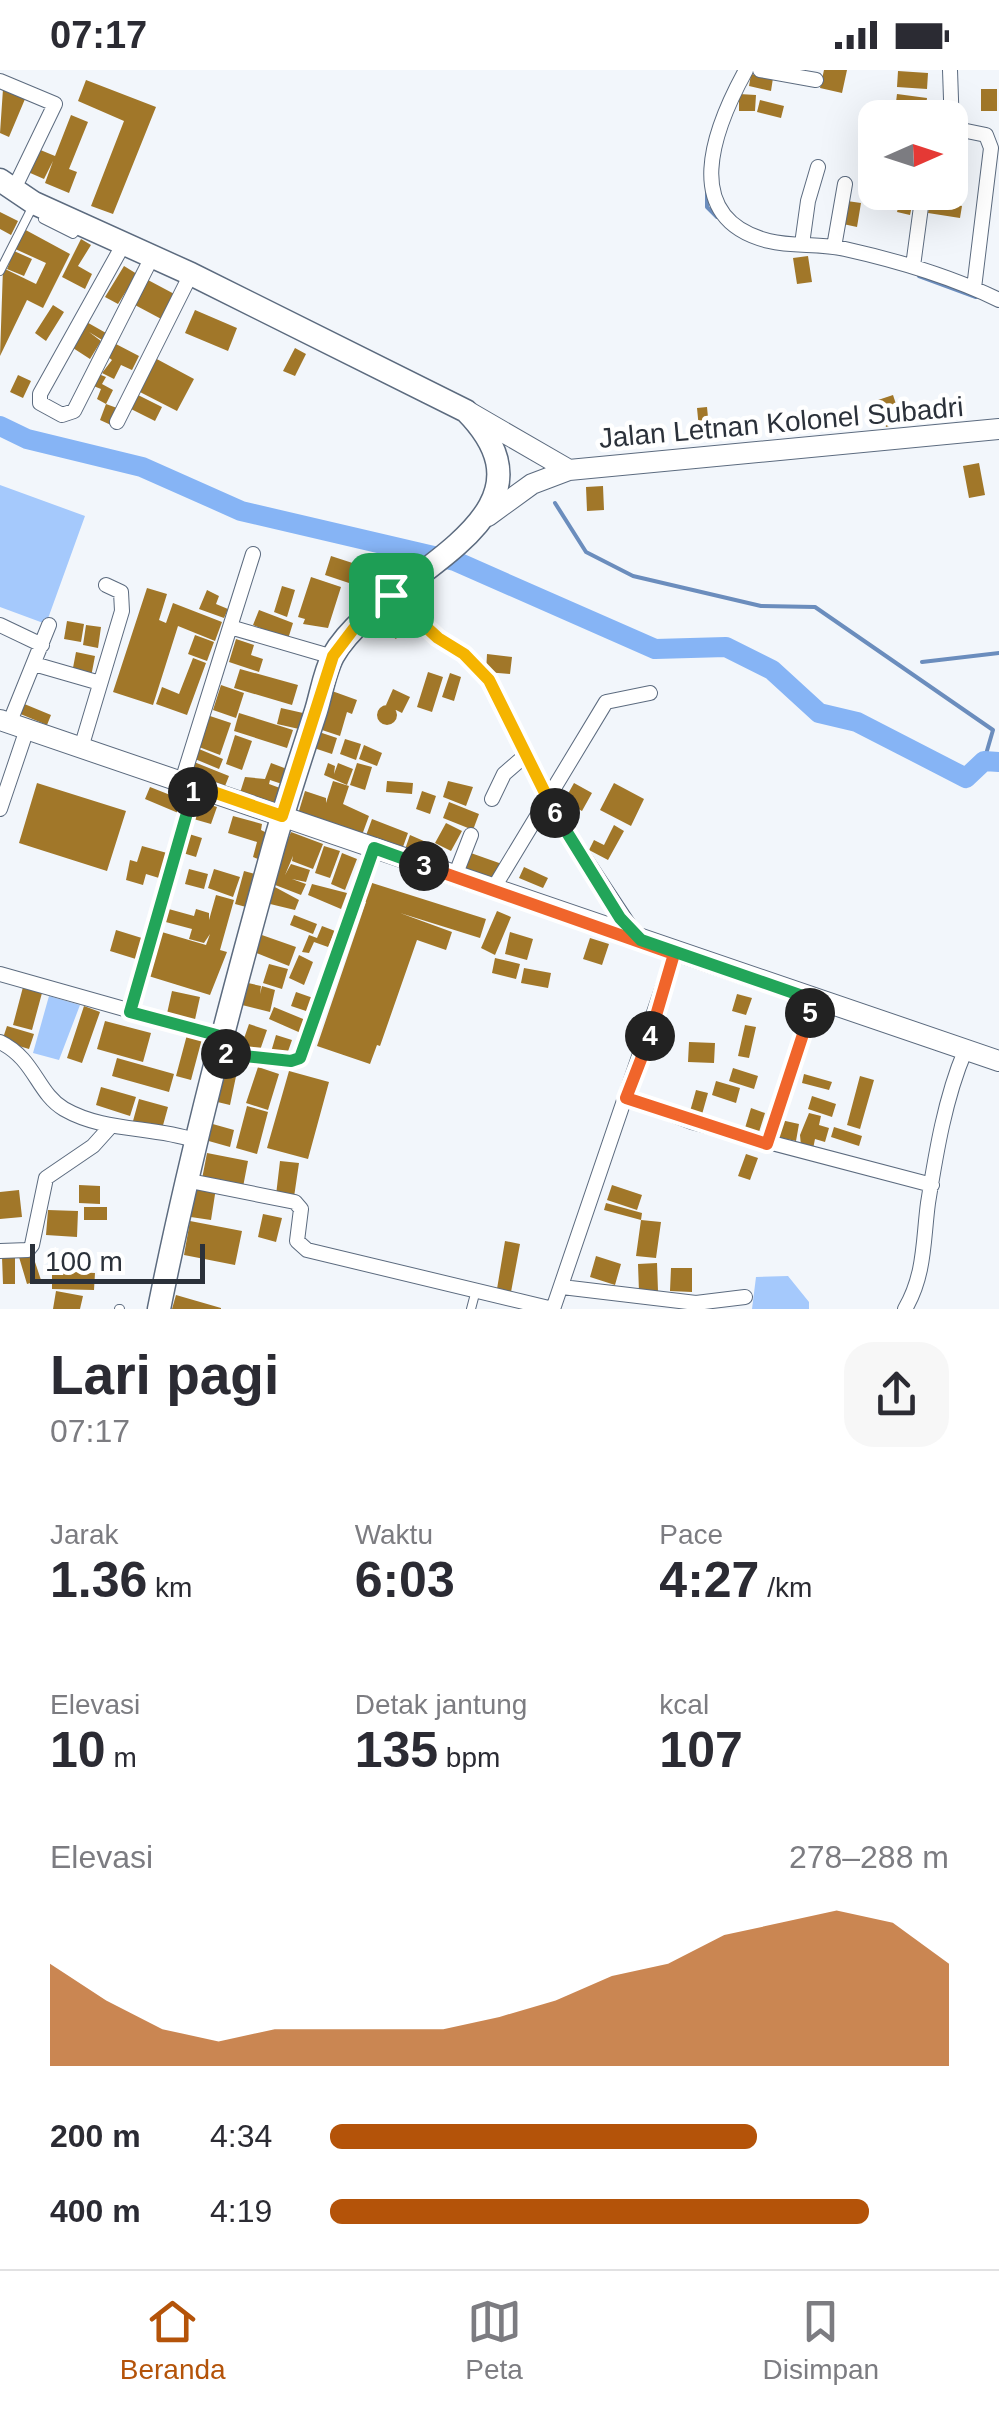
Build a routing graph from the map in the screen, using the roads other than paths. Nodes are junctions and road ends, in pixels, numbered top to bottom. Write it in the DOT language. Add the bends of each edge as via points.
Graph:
graph roads {
  1 [pos="746,70"];
  2 [pos="760,70"];
  3 [pos="950,70"];
  4 [pos="816,80"];
  5 [pos="0,81"];
  6 [pos="951,100"];
  7 [pos="968,131"];
  8 [pos="818,167"];
  9 [pos="845,184"];
  10 [pos="6,186"];
  11 [pos="32,207"];
  12 [pos="921,210"];
  13 [pos="802,244"];
  14 [pos="122,245"];
  15 [pos="834,247"];
  16 [pos="152,257"];
  17 [pos="914,266"];
  18 [pos="0,271"];
  19 [pos="191,274"];
  20 [pos="974,288"];
  21 [pos="999,300"];
  22 [pos="466,411"];
  23 [pos="117,422"];
  24 [pos="999,429"];
  25 [pos="569,470"];
  26 [pos="488,516"];
  27 [pos="254,554"];
  28 [pos="106,585"];
  29 [pos="398,589"];
  30 [pos="0,625"];
  31 [pos="49,625"];
  32 [pos="230,628"];
  33 [pos="42,645"];
  34 [pos="333,656"];
  35 [pos="34,664"];
  36 [pos="100,684"];
  37 [pos="650,692"];
  38 [pos="12,724"];
  39 [pos="81,748"];
  40 [pos="527,754"];
  41 [pos="188,784"];
  42 [pos="549,796"];
  43 [pos="492,799"];
  44 [pos="0,808"];
  45 [pos="282,816"];
  46 [pos="471,835"];
  47 [pos="374,848"];
  48 [pos="455,876"];
  49 [pos="494,889"];
  50 [pos="641,940"];
  51 [pos="674,954"];
  52 [pos="0,974"];
  53 [pos="814,1000"];
  54 [pos="130,1012"];
  55 [pos="0,1042"];
  56 [pos="218,1045"];
  57 [pos="965,1051"];
  58 [pos="999,1061"];
  59 [pos="626,1098"];
  60 [pos="111,1126"];
  61 [pos="194,1140"];
  62 [pos="767,1144"];
  63 [pos="185,1180"];
  64 [pos="932,1185"];
  65 [pos="0,1251"];
  66 [pos="562,1286"];
  67 [pos="476,1290"];
  68 [pos="746,1297"];
  69 [pos="159,1309"];
  70 [pos="471,1309"];
  71 [pos="553,1309"];
  72 [pos="905,1309"];
  1 -- 13 [label="street" via="720,124 714,203 743,231"];
  2 -- 4 [label="street"];
  3 -- 6 [label="street"];
  5 -- 10 [label="street" via="55,104"];
  7 -- 20 [label="street" via="986,135 991,148"];
  8 -- 13 [label="street"];
  9 -- 15 [label="street"];
  10 -- 11 [label="main road"];
  11 -- 14 [label="main road"];
  11 -- 18 [label="lane"];
  12 -- 17 [label="street"];
  13 -- 15 [label="street"];
  14 -- 16 [label="main road"];
  14 -- 16 [label="street" via="40,394 40,403 62,416 74,411"];
  15 -- 17 [label="street"];
  16 -- 19 [label="main road"];
  17 -- 20 [label="street"];
  19 -- 22 [label="main road"];
  19 -- 23 [label="street"];
  20 -- 21 [label="street"];
  22 -- 25 [label="main road"];
  22 -- 26 [label="main road" via="486,431 497,459 498,490"];
  24 -- 25 [label="main road, Jalan Letnan Kolonel Subadri"];
  25 -- 26 [label="main road, Jalan Letnan Kolonel Subadri" via="532,484"];
  26 -- 29 [label="main road"];
  27 -- 32 [label="street"];
  28 -- 36 [label="street" via="119,590 123,602"];
  29 -- 34 [label="main road" via="358,623"];
  29 -- 40 [label="street" via="438,638 489,680"];
  30 -- 33 [label="street"];
  31 -- 33 [label="street"];
  32 -- 34 [label="street"];
  32 -- 41 [label="street"];
  33 -- 35 [label="street"];
  34 -- 45 [label="main road"];
  35 -- 36 [label="street"];
  35 -- 38 [label="street"];
  36 -- 39 [label="street"];
  37 -- 42 [label="street" via="606,702"];
  38 -- 39 [label="main road"];
  38 -- 44 [label="street"];
  39 -- 41 [label="main road"];
  40 -- 42 [label="street"];
  40 -- 43 [label="street" via="504,774"];
  41 -- 45 [label="main road"];
  41 -- 54 [label="street"];
  42 -- 49 [label="street"];
  42 -- 50 [label="street" via="620,918"];
  45 -- 47 [label="main road"];
  45 -- 56 [label="main road"];
  46 -- 48 [label="street"];
  47 -- 48 [label="main road"];
  47 -- 56 [label="lane" via="302,1056 291,1061"];
  48 -- 49 [label="main road"];
  49 -- 50 [label="main road"];
  50 -- 51 [label="main road"];
  51 -- 53 [label="main road"];
  51 -- 59 [label="street"];
  52 -- 54 [label="street"];
  53 -- 57 [label="main road"];
  53 -- 62 [label="street"];
  54 -- 56 [label="street"];
  55 -- 60 [label="street" via="29,1061 63,1108"];
  56 -- 61 [label="main road"];
  57 -- 58 [label="main road"];
  57 -- 64 [label="street"];
  59 -- 62 [label="street"];
  59 -- 66 [label="street"];
  60 -- 61 [label="street"];
  60 -- 65 [label="street" via="46,1178 32,1246"];
  61 -- 63 [label="main road"];
  62 -- 64 [label="street"];
  63 -- 67 [label="street" via="295,1202 301,1209 297,1240 307,1250"];
  63 -- 69 [label="main road"];
  64 -- 72 [label="street" via="920,1277"];
  66 -- 68 [label="street" via="696,1303"];
  66 -- 71 [label="street"];
  67 -- 70 [label="lane"];
  67 -- 71 [label="street"];
}
